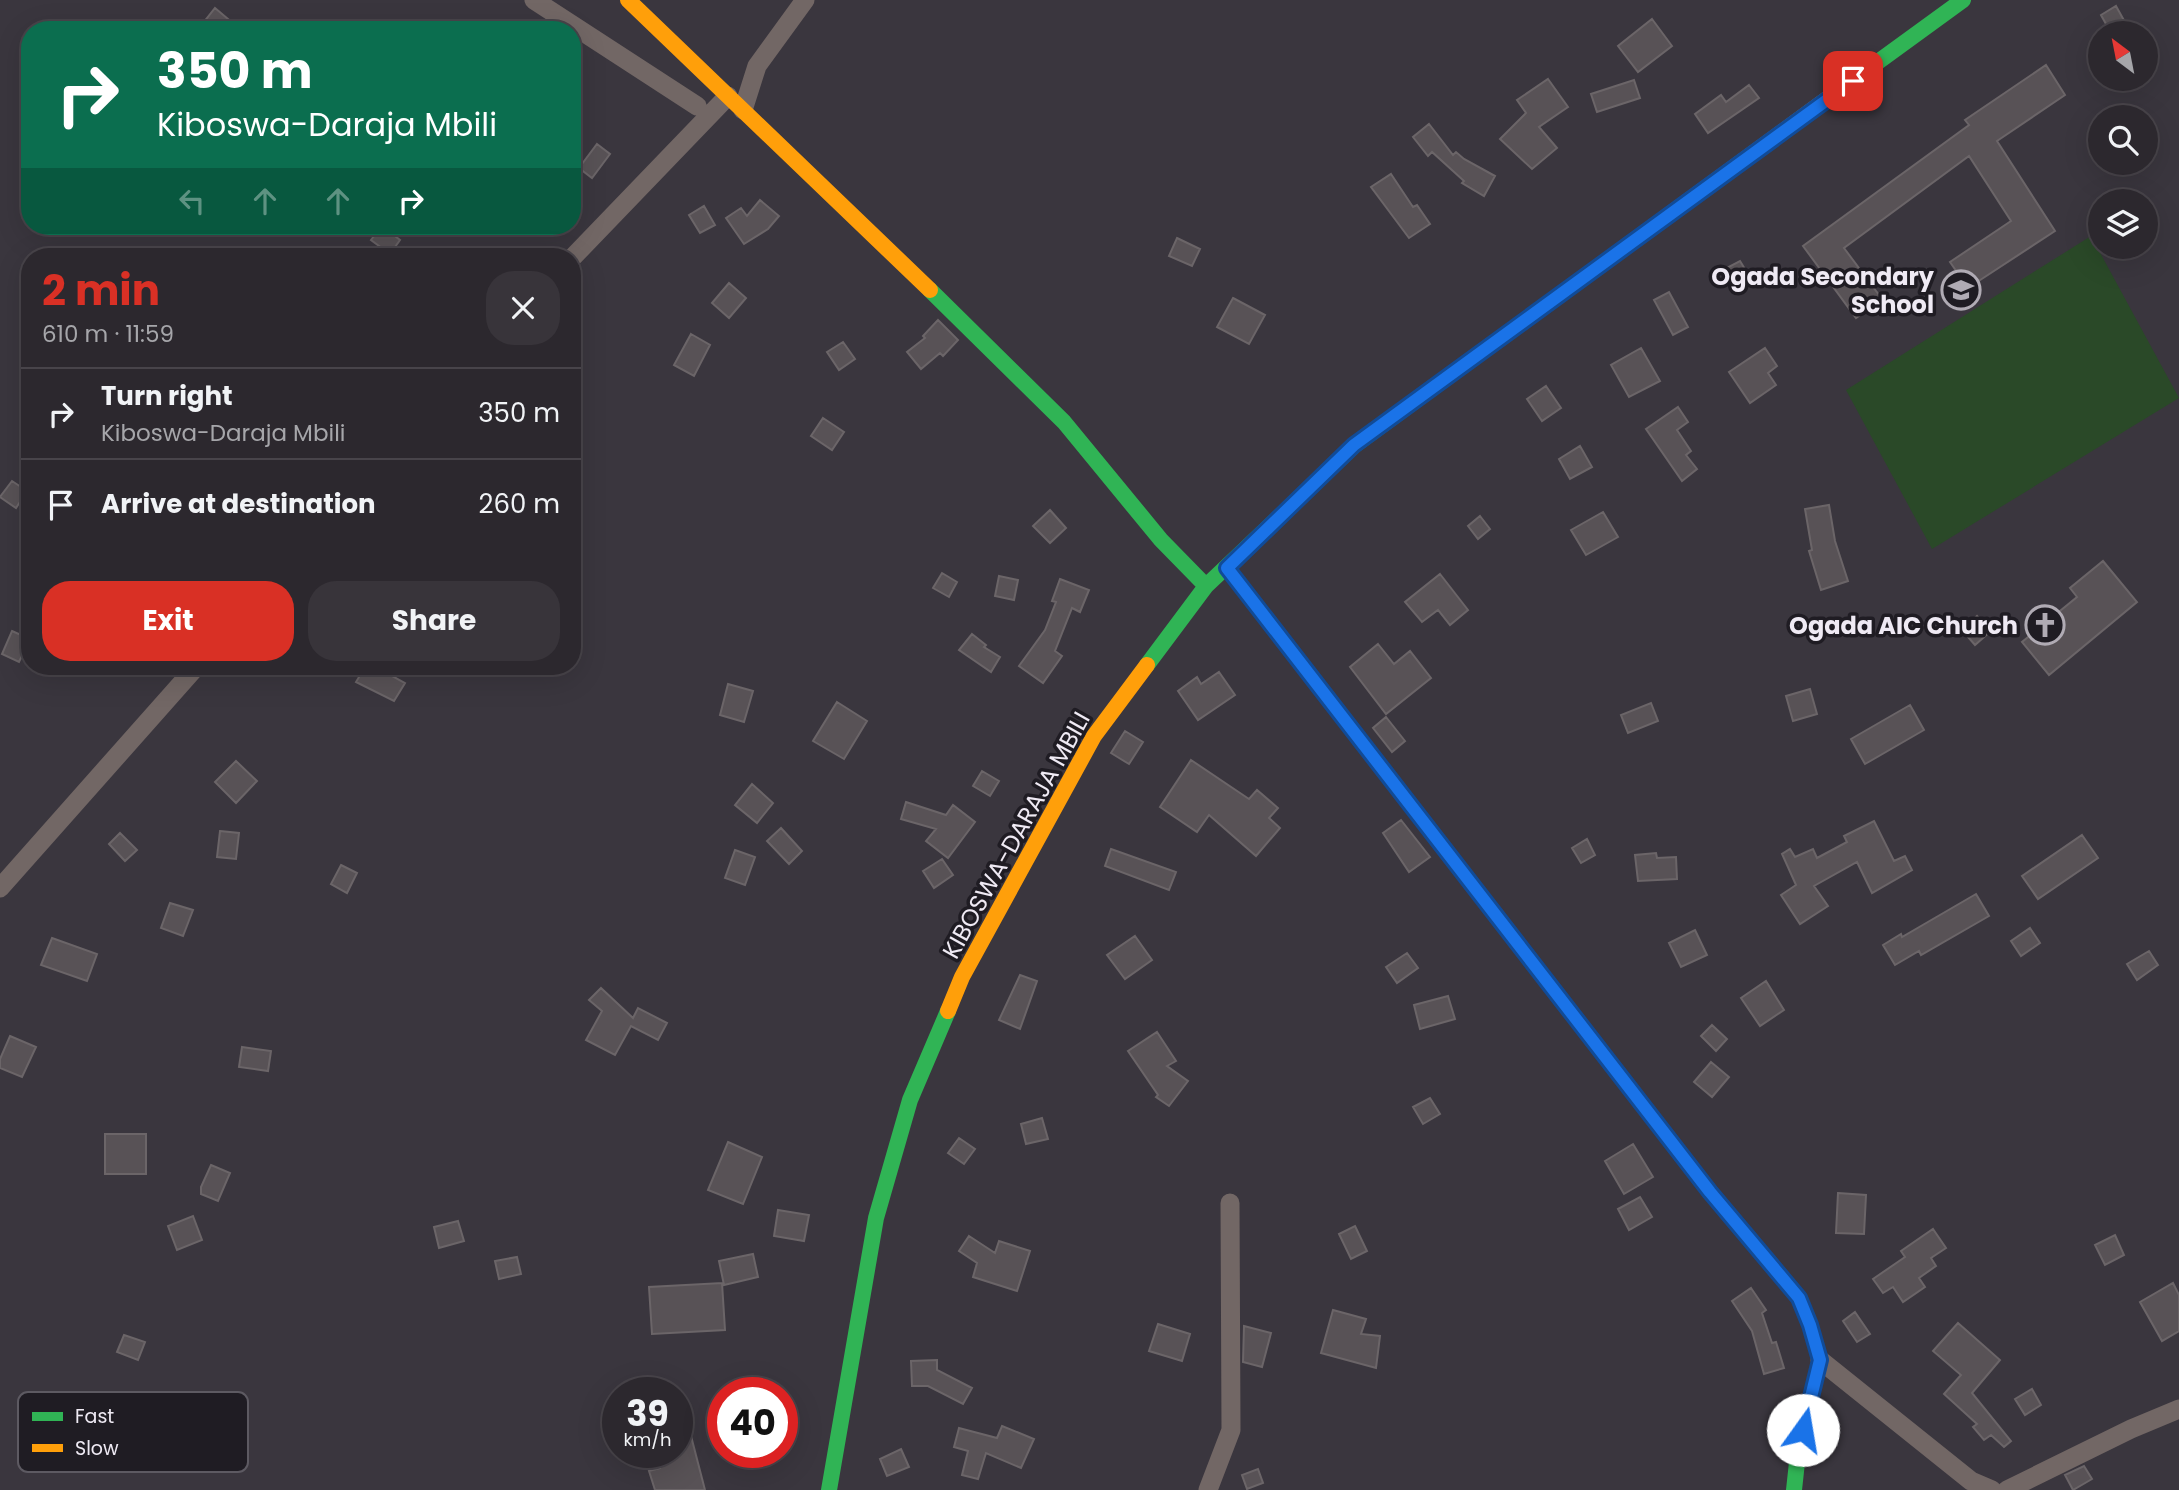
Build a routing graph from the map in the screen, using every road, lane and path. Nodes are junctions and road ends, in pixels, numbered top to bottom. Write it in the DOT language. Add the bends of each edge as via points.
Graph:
graph roads {
  1 [pos="534,0"];
  2 [pos="628,0"];
  3 [pos="805,0"];
  4 [pos="1963,0"];
  5 [pos="566,21"];
  6 [pos="581,31"];
  7 [pos="728,96"];
  8 [pos="697,106"];
  9 [pos="743,110"];
  10 [pos="581,249"];
  11 [pos="1227,568"];
  12 [pos="1206,586"];
  13 [pos="189,675"];
  14 [pos="0,888"];
  15 [pos="1230,1203"];
  16 [pos="1820,1360"];
  17 [pos="2179,1409"];
  18 [pos="829,1490"];
  19 [pos="1208,1490"];
  20 [pos="1794,1490"];
  21 [pos="1992,1490"];
  22 [pos="2007,1490"];
  1 -- 5 [label="street"];
  2 -- 7 [label="street"];
  3 -- 9 [label="street" via="757,66"];
  4 -- 11 [label="street, KIBOSWA-DARAJA MBILI" via="1354,445"];
  6 -- 8 [label="street"];
  7 -- 9 [label="street"];
  7 -- 10 [label="street"];
  9 -- 12 [label="street" via="1064,422 1161,540"];
  11 -- 12 [label="street, KIBOSWA-DARAJA MBILI"];
  11 -- 16 [label="street" via="1710,1192 1799,1298"];
  12 -- 18 [label="street, KIBOSWA-DARAJA MBILI" via="1094,736 962,977 910,1100 876,1218"];
  13 -- 14 [label="street"];
  15 -- 19 [label="street" via="1231,1430"];
  16 -- 20 [label="street"];
  16 -- 21 [label="street" via="1971,1481"];
  17 -- 22 [label="street"];
}
